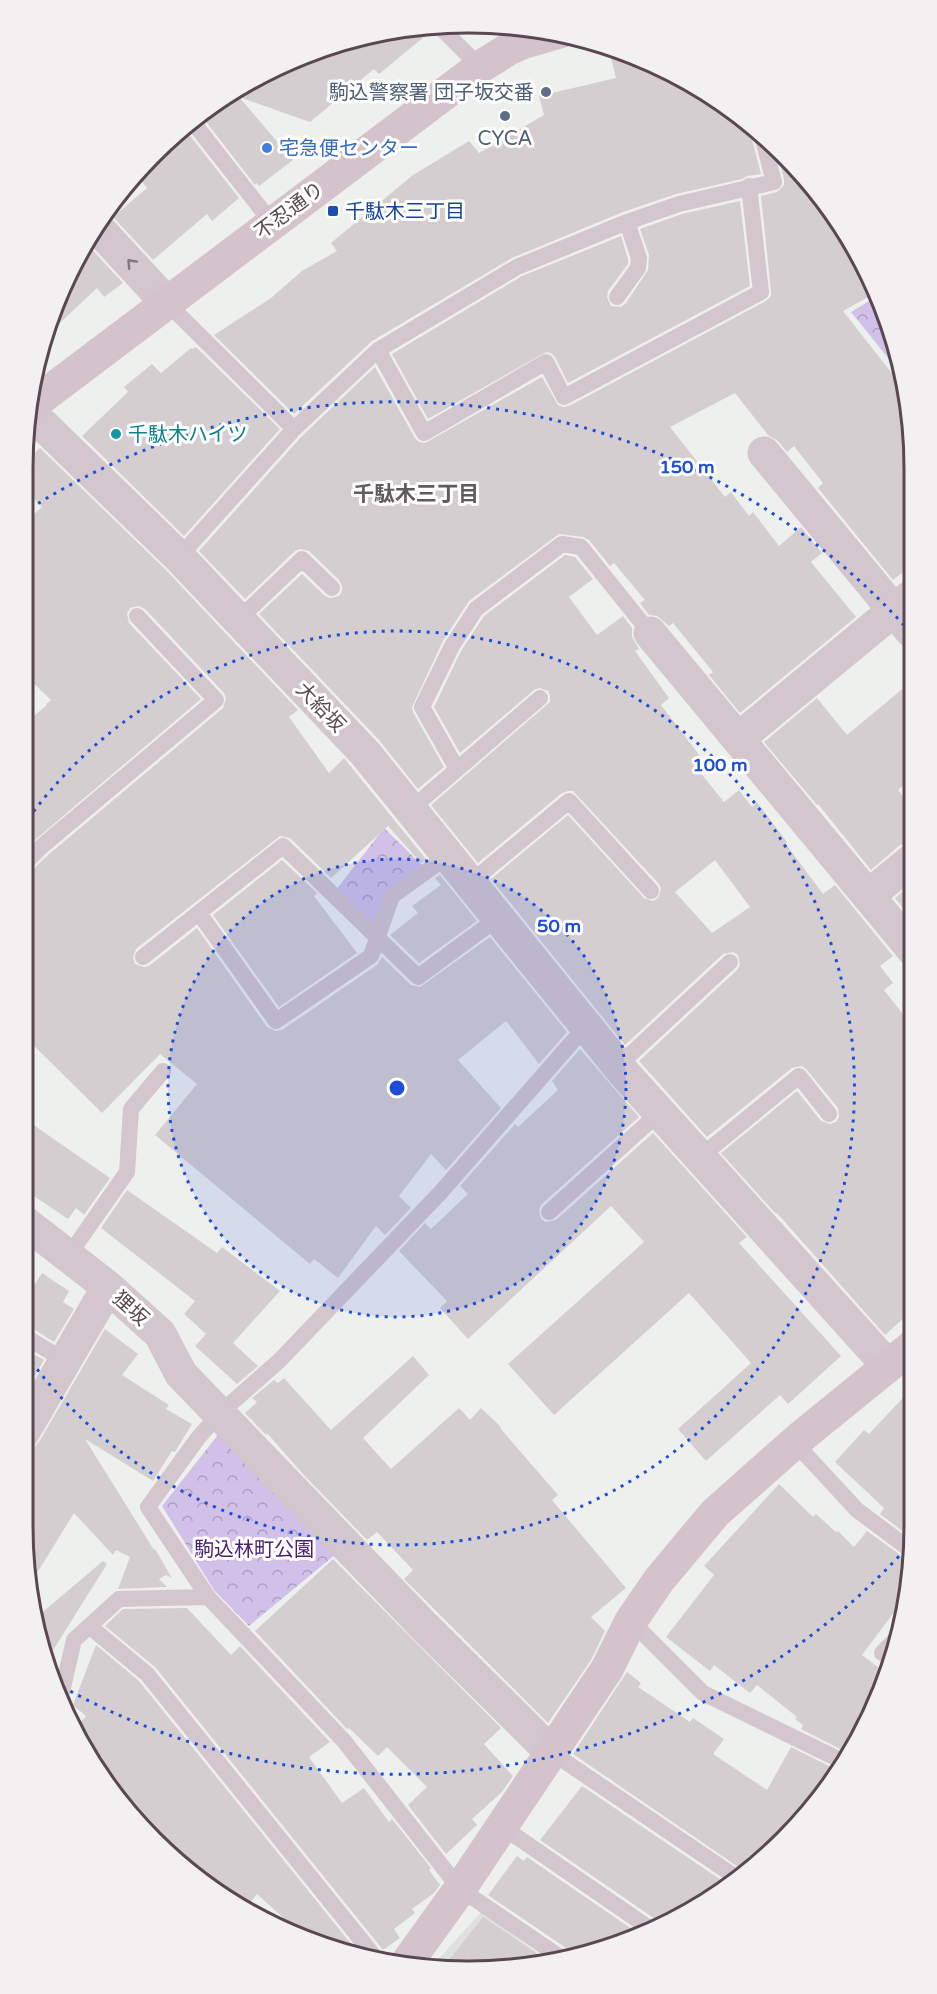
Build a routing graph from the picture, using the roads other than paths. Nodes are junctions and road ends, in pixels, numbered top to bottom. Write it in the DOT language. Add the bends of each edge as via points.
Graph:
graph roads {
  1 [pos="446,34"];
  2 [pos="538,39"];
  3 [pos="480,67"];
  4 [pos="197,128"];
  5 [pos="766,151"];
  6 [pos="749,186"];
  7 [pos="627,222"];
  8 [pos="272,223"];
  9 [pos="102,233"];
  10 [pos="617,297"];
  11 [pos="166,302"];
  12 [pos="378,350"];
  13 [pos="39,400"];
  14 [pos="36,418"];
  15 [pos="294,429"];
  16 [pos="764,453"];
  17 [pos="179,557"];
  18 [pos="332,588"];
  19 [pos="904,611"];
  20 [pos="904,613"];
  21 [pos="137,616"];
  22 [pos="238,620"];
  23 [pos="650,633"];
  24 [pos="540,698"];
  25 [pos="738,739"];
  26 [pos="458,769"];
  27 [pos="411,809"];
  28 [pos="33,855"];
  29 [pos="448,856"];
  30 [pos="904,867"];
  31 [pos="470,883"];
  32 [pos="651,891"];
  33 [pos="868,896"];
  34 [pos="199,913"];
  35 [pos="498,918"];
  36 [pos="376,936"];
  37 [pos="904,940"];
  38 [pos="143,957"];
  39 [pos="730,962"];
  40 [pos="587,1029"];
  41 [pos="619,1065"];
  42 [pos="163,1071"];
  43 [pos="660,1112"];
  44 [pos="829,1114"];
  45 [pos="700,1157"];
  46 [pos="549,1212"];
  47 [pos="33,1229"];
  48 [pos="69,1255"];
  49 [pos="108,1287"];
  50 [pos="33,1342"];
  51 [pos="903,1358"];
  52 [pos="65,1361"];
  53 [pos="220,1413"];
  54 [pos="33,1414"];
  55 [pos="795,1443"];
  56 [pos="903,1545"];
  57 [pos="208,1597"];
  58 [pos="631,1621"];
  59 [pos="89,1626"];
  60 [pos="886,1649"];
  61 [pos="882,1653"];
  62 [pos="63,1684"];
  63 [pos="551,1752"];
  64 [pos="836,1758"];
  65 [pos="501,1826"];
  66 [pos="730,1874"];
  67 [pos="460,1889"];
  68 [pos="643,1924"];
  69 [pos="369,1949"];
  70 [pos="554,1953"];
  71 [pos="411,1957"];
  1 -- 3 [label="lane"];
  2 -- 3 [label="street, 不忍通り" via="509,48"];
  3 -- 8 [label="street, 不忍通り"];
  4 -- 8 [label="lane"];
  5 -- 6 [label="lane" via="774,182"];
  6 -- 7 [label="lane"];
  6 -- 12 [label="lane" via="761,291 564,397 546,362 424,433"];
  7 -- 10 [label="lane" via="639,258 638,268"];
  7 -- 12 [label="lane" via="517,267"];
  8 -- 11 [label="street, 不忍通り"];
  11 -- 9 [label="street, one-way"];
  11 -- 13 [label="street, 不忍通り"];
  11 -- 15 [label="lane"];
  12 -- 15 [label="lane"];
  14 -- 17 [label="street, 大給坂"];
  15 -- 17 [label="lane"];
  16 -- 19 [label="street"];
  17 -- 22 [label="street, 大給坂"];
  18 -- 22 [label="lane" via="302,559"];
  20 -- 25 [label="street"];
  21 -- 28 [label="lane" via="216,700"];
  22 -- 27 [label="street, 大給坂" via="365,753"];
  23 -- 25 [label="street"];
  23 -- 26 [label="lane" via="581,547 562,544 476,609 452,646 422,707"];
  24 -- 26 [label="lane"];
  25 -- 33 [label="street"];
  26 -- 27 [label="lane"];
  27 -- 29 [label="street, 大給坂"];
  29 -- 31 [label="street, 大給坂"];
  29 -- 36 [label="lane" via="392,896"];
  30 -- 33 [label="street"];
  31 -- 32 [label="lane" via="569,801"];
  31 -- 35 [label="street, 大給坂"];
  33 -- 37 [label="street"];
  34 -- 36 [label="lane" via="283,846"];
  34 -- 36 [label="lane" via="276,1021 370,956"];
  34 -- 38 [label="lane"];
  35 -- 36 [label="lane" via="418,977"];
  35 -- 40 [label="street, 大給坂"];
  39 -- 41 [label="lane"];
  40 -- 41 [label="street, 大給坂"];
  40 -- 53 [label="lane" via="440,1193 279,1361"];
  41 -- 43 [label="street, 大給坂"];
  42 -- 48 [label="lane" via="131,1109 128,1172"];
  43 -- 45 [label="street, 大給坂"];
  43 -- 46 [label="lane"];
  44 -- 45 [label="lane" via="799,1076"];
  45 -- 51 [label="street, 大給坂"];
  47 -- 48 [label="street, 狸坂"];
  48 -- 49 [label="street, 狸坂"];
  49 -- 52 [label="street"];
  49 -- 53 [label="street, 狸坂" via="160,1334 181,1374"];
  50 -- 52 [label="lane"];
  51 -- 55 [label="street"];
  52 -- 54 [label="street"];
  53 -- 57 [label="lane" via="148,1507"];
  53 -- 63 [label="street, 狸坂"];
  55 -- 56 [label="lane" via="857,1510"];
  55 -- 58 [label="street" via="715,1513 659,1580"];
  57 -- 59 [label="lane" via="119,1599"];
  57 -- 67 [label="lane" via="344,1741"];
  58 -- 63 [label="street" via="607,1669"];
  58 -- 64 [label="lane" via="703,1693"];
  59 -- 62 [label="lane" via="74,1640"];
  59 -- 69 [label="lane" via="147,1674"];
  60 -- 61 [label="lane"];
  63 -- 65 [label="street"];
  63 -- 66 [label="lane"];
  65 -- 67 [label="street"];
  65 -- 68 [label="lane"];
  67 -- 70 [label="lane"];
  67 -- 71 [label="street"];
}
